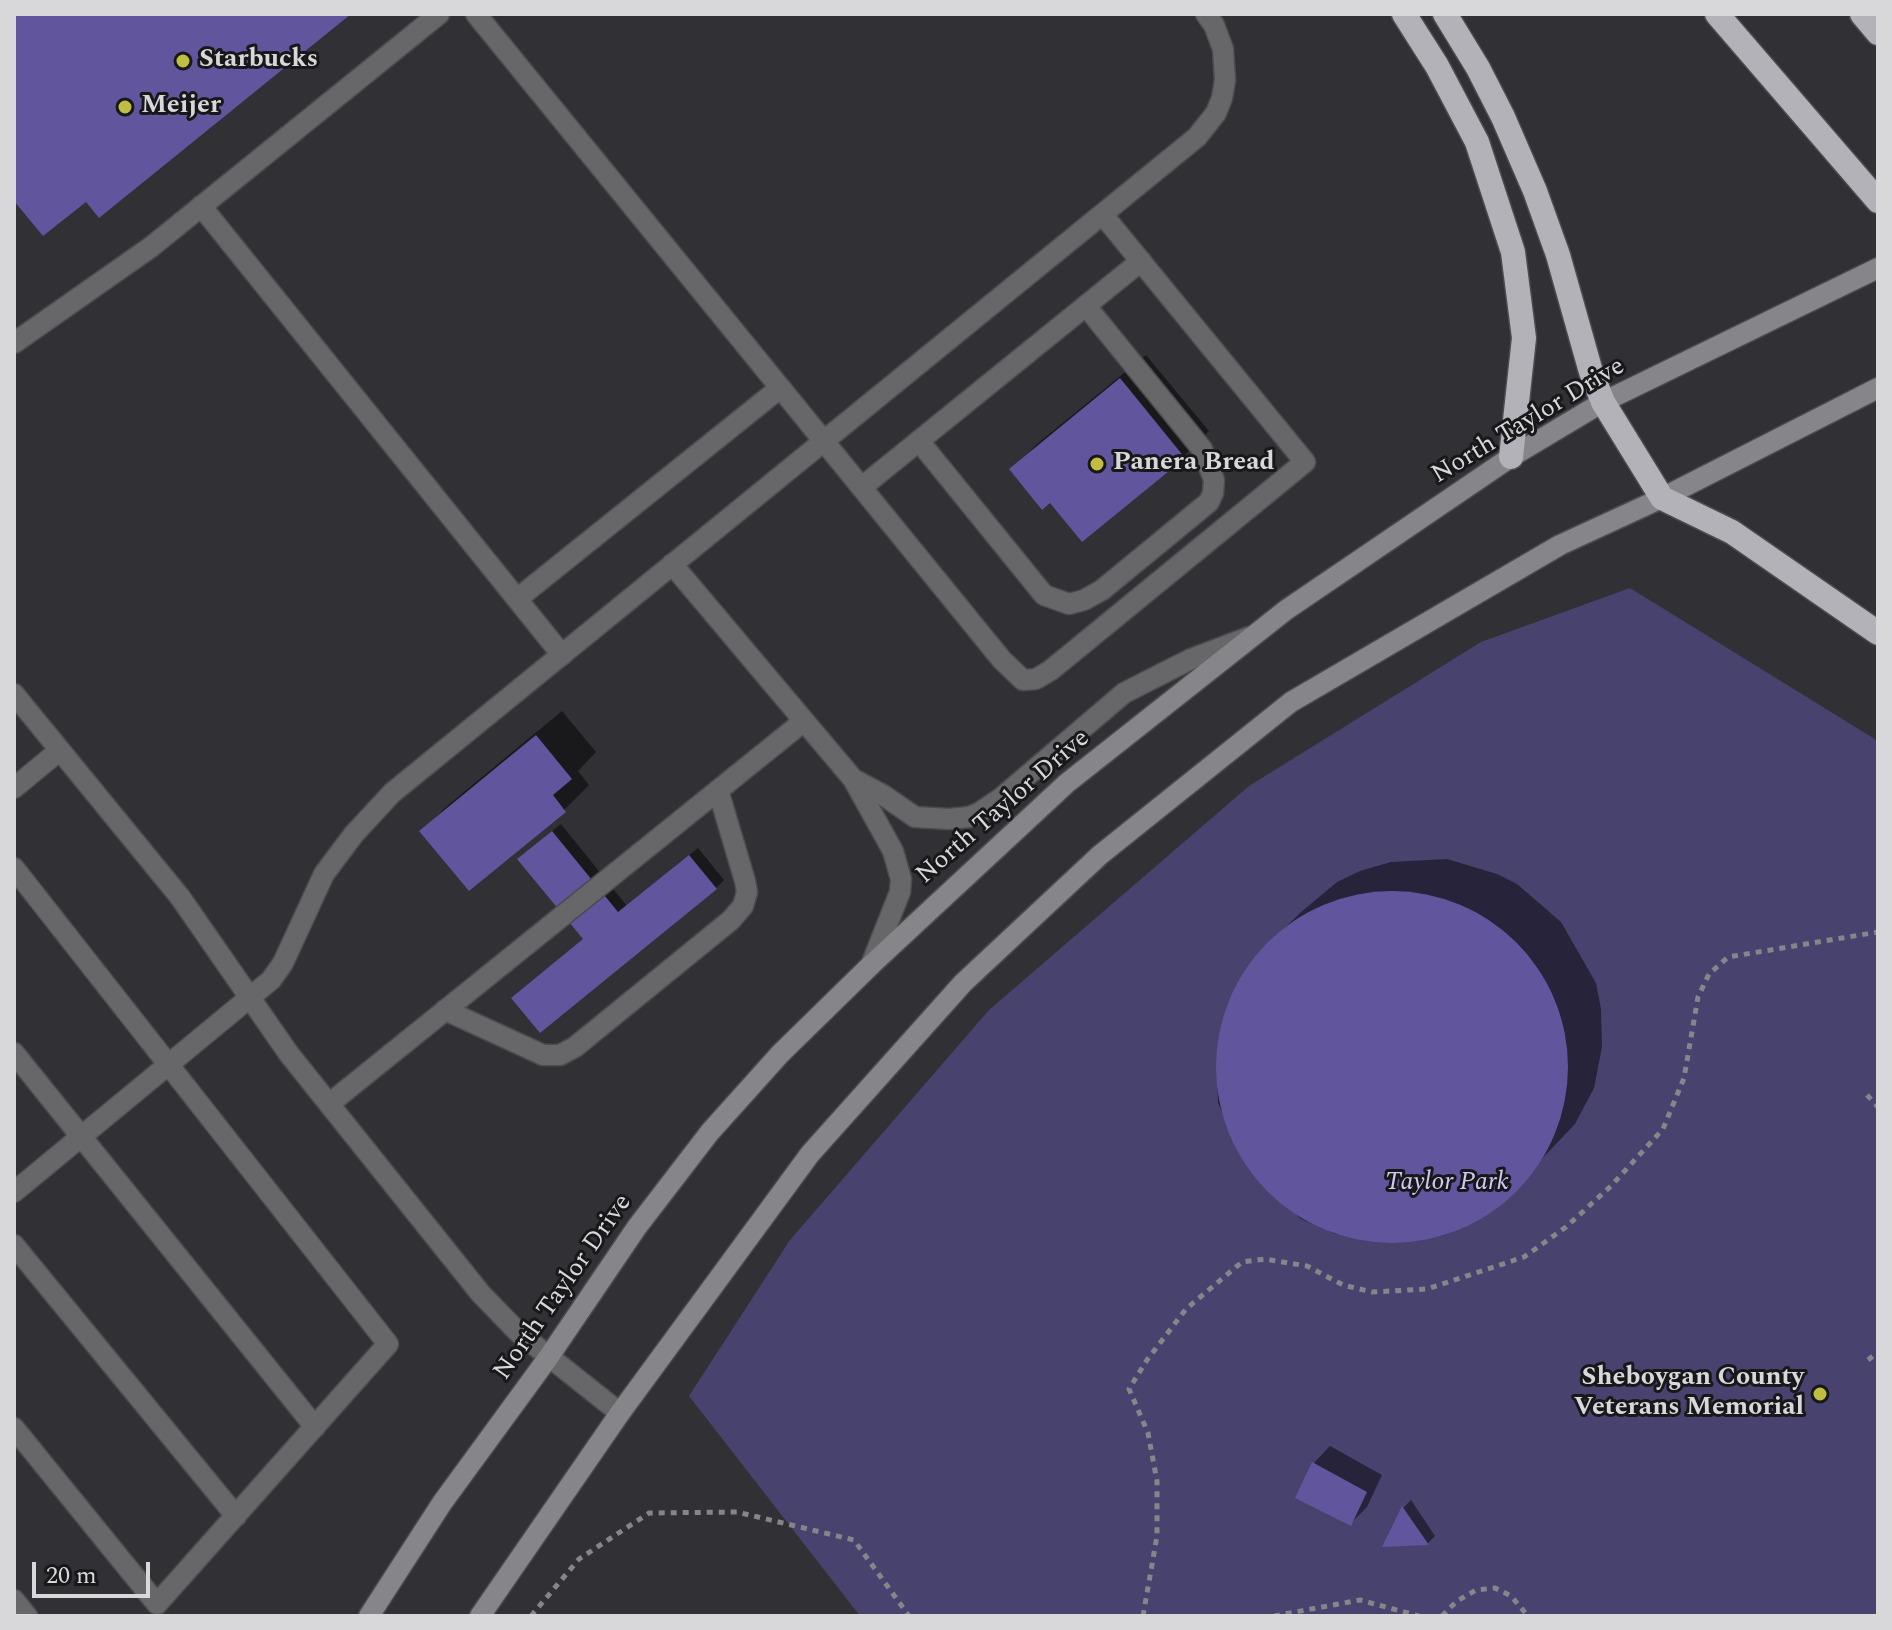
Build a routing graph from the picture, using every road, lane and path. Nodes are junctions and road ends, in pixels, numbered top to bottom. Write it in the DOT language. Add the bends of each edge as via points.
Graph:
graph roads {
  1 [pos="439,14"];
  2 [pos="476,14"];
  3 [pos="1206,14"];
  4 [pos="1404,14"];
  5 [pos="1445,14"];
  6 [pos="1717,14"];
  7 [pos="1862,14"];
  8 [pos="1878,33"];
  9 [pos="1878,201"];
  10 [pos="201,206"];
  11 [pos="1103,215"];
  12 [pos="1141,261"];
  13 [pos="1878,268"];
  14 [pos="1086,306"];
  15 [pos="14,343"];
  16 [pos="780,388"];
  17 [pos="1878,388"];
  18 [pos="1603,402"];
  19 [pos="823,441"];
  20 [pos="919,441"];
  21 [pos="1511,457"];
  22 [pos="862,487"];
  23 [pos="1662,498"];
  24 [pos="672,564"];
  25 [pos="517,599"];
  26 [pos="1878,633"];
  27 [pos="1255,635"];
  28 [pos="562,655"];
  29 [pos="14,694"];
  30 [pos="804,721"];
  31 [pos="60,750"];
  32 [pos="853,779"];
  33 [pos="14,788"];
  34 [pos="718,790"];
  35 [pos="14,868"];
  36 [pos="1878,932"];
  37 [pos="871,965"];
  38 [pos="250,1000"];
  39 [pos="445,1010"];
  40 [pos="14,1053"];
  41 [pos="170,1065"];
  42 [pos="1867,1095"];
  43 [pos="329,1104"];
  44 [pos="1878,1107"];
  45 [pos="83,1137"];
  46 [pos="14,1192"];
  47 [pos="14,1245"];
  48 [pos="1878,1352"];
  49 [pos="548,1358"];
  50 [pos="1868,1360"];
  51 [pos="620,1413"];
  52 [pos="315,1427"];
  53 [pos="14,1428"];
  54 [pos="236,1516"];
  55 [pos="14,1600"];
  56 [pos="151,1610"];
  57 [pos="27,1616"];
  58 [pos="369,1616"];
  59 [pos="480,1616"];
  60 [pos="531,1616"];
  61 [pos="909,1616"];
  62 [pos="1143,1616"];
  63 [pos="1274,1616"];
  64 [pos="1419,1616"];
  65 [pos="1442,1616"];
  66 [pos="1528,1616"];
  1 -- 10 [label="lane"];
  2 -- 16 [label="lane"];
  3 -- 11 [label="lane" via="1225,59 1216,113 1188,146"];
  4 -- 21 [label="highway" via="1477,142 1513,252 1524,338"];
  5 -- 18 [label="highway" via="1497,104 1535,191"];
  6 -- 9 [label="highway"];
  7 -- 8 [label="highway"];
  10 -- 15 [label="lane"];
  10 -- 25 [label="lane"];
  11 -- 12 [label="lane"];
  11 -- 19 [label="lane"];
  12 -- 14 [label="lane"];
  12 -- 22 [label="lane" via="1305,462 1051,670 1030,680 1013,673"];
  13 -- 18 [label="main road, North Taylor Drive"];
  14 -- 20 [label="lane"];
  14 -- 20 [label="lane" via="1202,449 1214,487 1203,507 1102,590 1069,604 1044,595"];
  16 -- 19 [label="lane"];
  16 -- 25 [label="lane"];
  17 -- 23 [label="main road"];
  18 -- 21 [label="main road, North Taylor Drive"];
  18 -- 23 [label="highway"];
  19 -- 22 [label="lane"];
  19 -- 24 [label="lane"];
  20 -- 22 [label="lane"];
  21 -- 27 [label="main road, North Taylor Drive"];
  23 -- 26 [label="highway" via="1732,532"];
  23 -- 51 [label="main road" via="1560,545 1291,702 1100,855 963,983 810,1154"];
  24 -- 28 [label="lane"];
  24 -- 30 [label="lane"];
  25 -- 28 [label="lane"];
  27 -- 32 [label="lane" via="1124,693 1001,798 969,817 915,817"];
  27 -- 37 [label="main road, North Taylor Drive" via="1067,783"];
  28 -- 38 [label="lane" via="372,812 324,874 283,963"];
  29 -- 31 [label="lane"];
  30 -- 32 [label="lane"];
  30 -- 34 [label="lane"];
  31 -- 33 [label="lane"];
  31 -- 38 [label="lane" via="180,897"];
  32 -- 37 [label="lane" via="892,849 901,879"];
  34 -- 39 [label="lane"];
  34 -- 39 [label="lane" via="745,881 743,906 575,1047 560,1055 543,1055"];
  35 -- 41 [label="lane"];
  36 -- 62 [label="path" via="1728,957 1709,974 1698,997 1684,1078 1663,1129 1600,1196 1524,1257 1427,1289 1372,1292 1343,1285 1307,1266 1265,1259 1242,1262 1186,1309 1129,1389 1148,1433 1157,1481 1157,1536"];
  37 -- 49 [label="main road, North Taylor Drive" via="710,1132"];
  38 -- 41 [label="lane"];
  38 -- 43 [label="lane"];
  39 -- 43 [label="lane"];
  40 -- 45 [label="lane"];
  41 -- 45 [label="lane"];
  41 -- 52 [label="lane" via="388,1344"];
  42 -- 44 [label="path"];
  43 -- 49 [label="lane" via="481,1294"];
  45 -- 46 [label="lane"];
  45 -- 52 [label="lane"];
  47 -- 54 [label="lane"];
  48 -- 50 [label="path"];
  49 -- 51 [label="lane"];
  49 -- 58 [label="main road, North Taylor Drive" via="442,1503"];
  51 -- 59 [label="main road"];
  52 -- 54 [label="lane"];
  53 -- 56 [label="lane"];
  54 -- 56 [label="lane"];
  55 -- 57 [label="lane"];
  60 -- 61 [label="path" via="579,1559 649,1513 737,1512 854,1540"];
  63 -- 64 [label="path" via="1360,1600"];
  65 -- 66 [label="path" via="1476,1590 1495,1588 1511,1596"];
}
